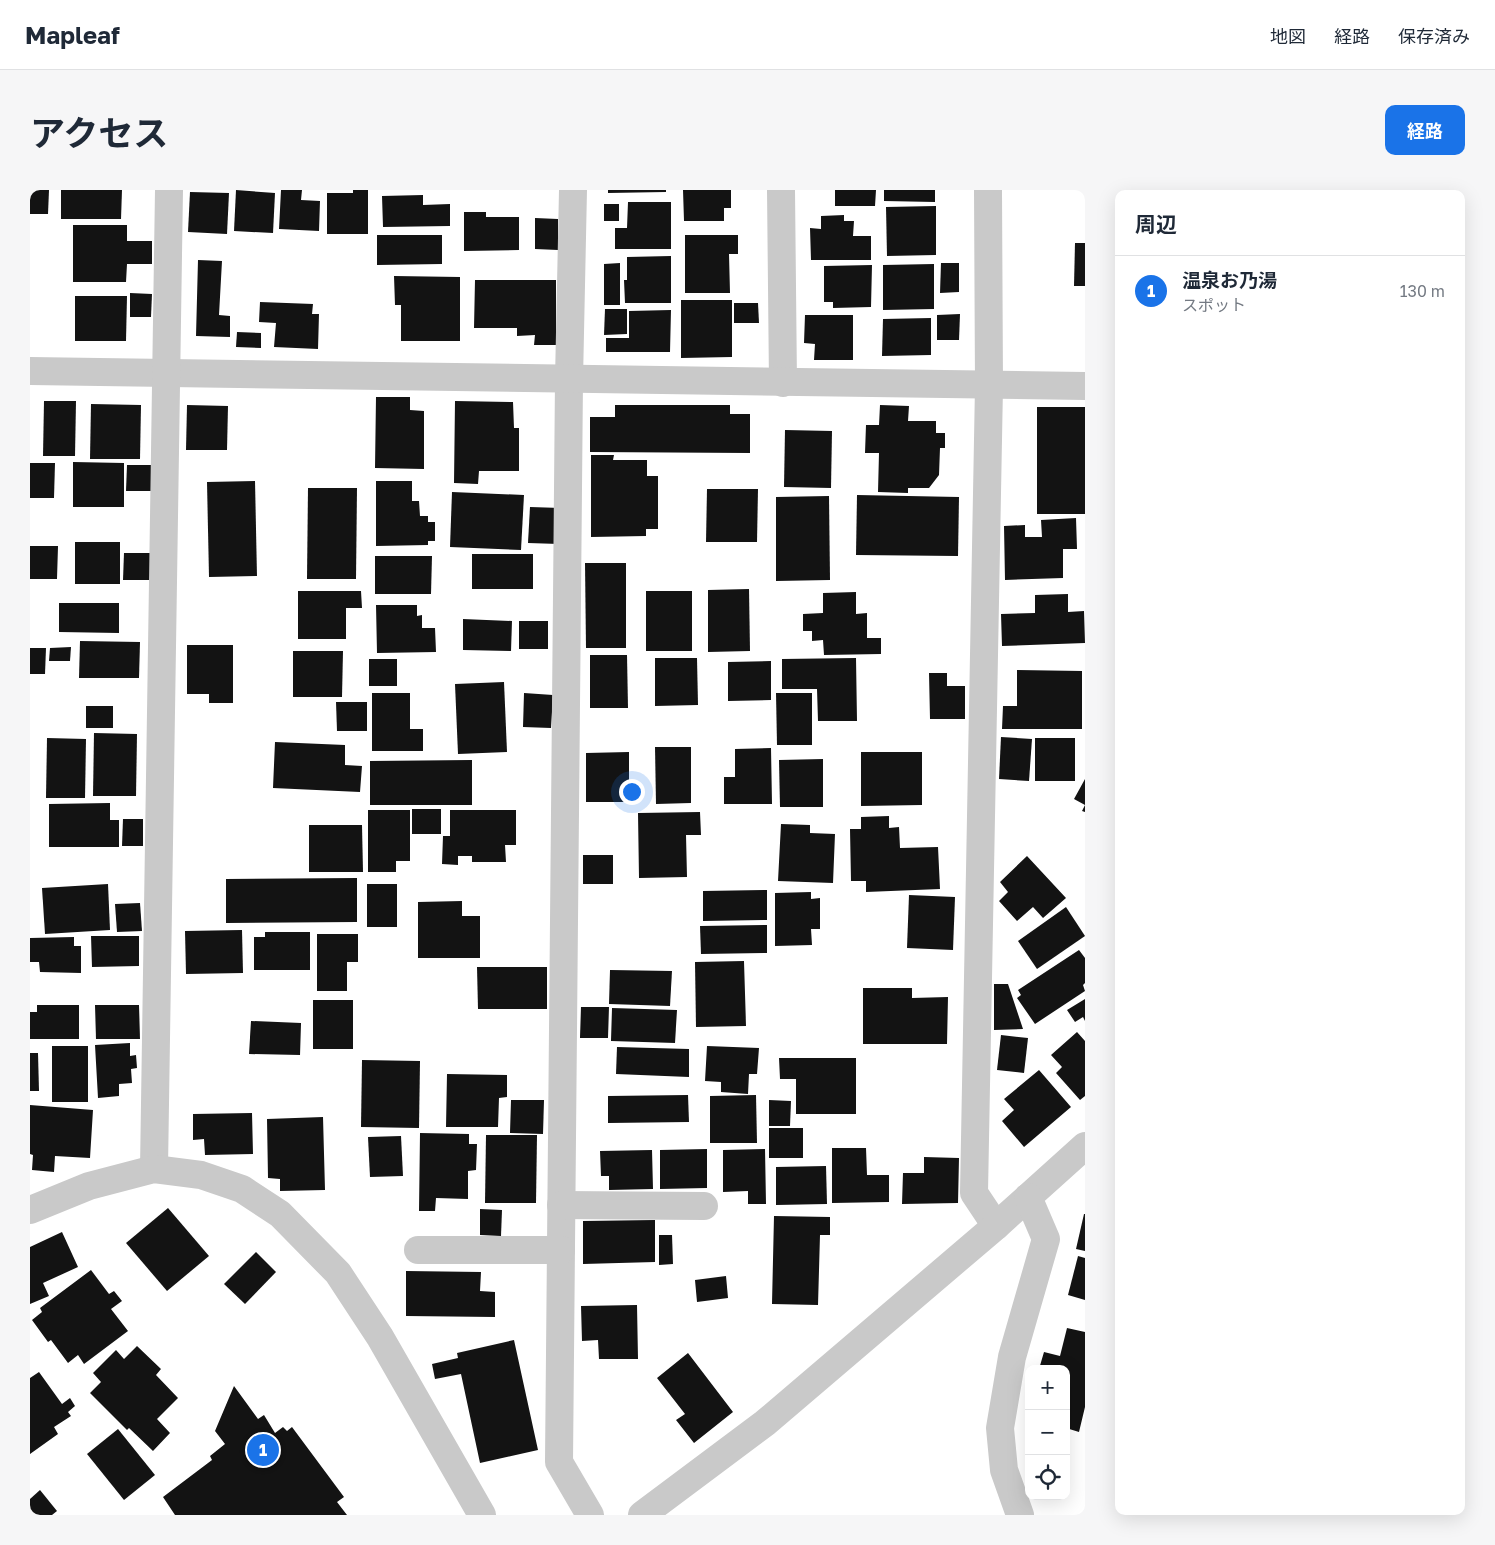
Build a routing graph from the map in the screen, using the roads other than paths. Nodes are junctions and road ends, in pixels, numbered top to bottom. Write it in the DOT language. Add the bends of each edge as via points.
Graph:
graph roads {
  1 [pos="169,190"];
  2 [pos="573,190"];
  3 [pos="781,190"];
  4 [pos="988,190"];
  5 [pos="30,371"];
  6 [pos="167,373"];
  7 [pos="569,380"];
  8 [pos="783,383"];
  9 [pos="988,386"];
  10 [pos="1085,386"];
  11 [pos="1085,1146"];
  12 [pos="154,1168"];
  13 [pos="1028,1197"];
  14 [pos="561,1205"];
  15 [pos="704,1206"];
  16 [pos="30,1210"];
  17 [pos="996,1226"];
  18 [pos="418,1250"];
  19 [pos="561,1250"];
  20 [pos="482,1515"];
  21 [pos="590,1515"];
  22 [pos="642,1515"];
  23 [pos="1020,1515"];
  1 -- 6 [label="street"];
  2 -- 7 [label="street"];
  3 -- 8 [label="street"];
  4 -- 9 [label="street"];
  5 -- 6 [label="street"];
  6 -- 7 [label="street"];
  6 -- 12 [label="street"];
  7 -- 8 [label="street"];
  7 -- 14 [label="street"];
  8 -- 9 [label="street"];
  9 -- 10 [label="street"];
  9 -- 17 [label="street" via="974,1193"];
  11 -- 13 [label="street"];
  12 -- 16 [label="street" via="89,1186"];
  12 -- 20 [label="street" via="201,1175 242,1189 280,1214 338,1273 380,1337"];
  13 -- 17 [label="street"];
  13 -- 23 [label="street" via="1046,1239 1012,1357 1000,1428 1004,1470"];
  14 -- 15 [label="street"];
  14 -- 19 [label="street"];
  17 -- 22 [label="street" via="765,1423"];
  18 -- 19 [label="street"];
  19 -- 21 [label="street" via="559,1462"];
}
